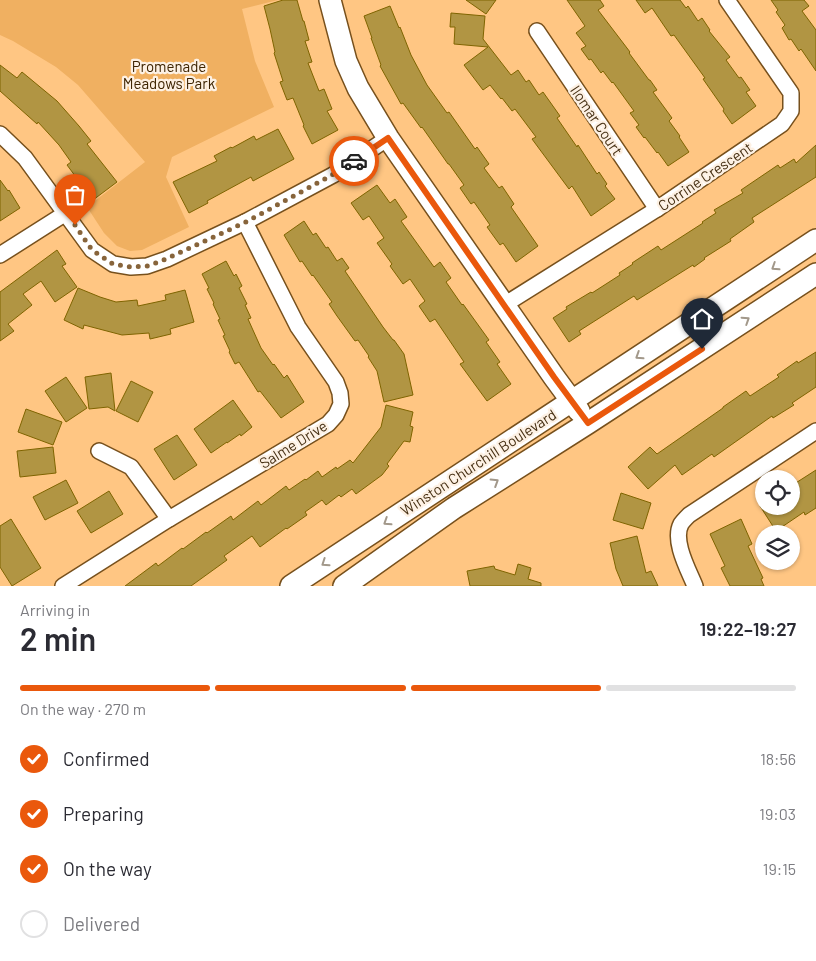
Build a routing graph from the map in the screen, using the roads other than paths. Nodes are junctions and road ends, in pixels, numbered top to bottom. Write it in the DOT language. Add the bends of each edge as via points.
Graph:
graph roads {
  1 [pos="330,0"];
  2 [pos="727,0"];
  3 [pos="537,31"];
  4 [pos="0,134"];
  5 [pos="388,138"];
  6 [pos="658,209"];
  7 [pos="66,212"];
  8 [pos="246,222"];
  9 [pos="816,240"];
  10 [pos="0,255"];
  11 [pos="816,274"];
  12 [pos="504,305"];
  13 [pos="571,401"];
  14 [pos="588,423"];
  15 [pos="816,431"];
  16 [pos="99,451"];
  17 [pos="170,519"];
  18 [pos="62,586"];
  19 [pos="291,586"];
  20 [pos="344,586"];
  21 [pos="696,586"];
  1 -- 5 [label="main road" via="346,61"];
  2 -- 6 [label="street, Corrine Crescent" via="791,93 791,111 782,124"];
  3 -- 6 [label="street, Ilomar Court"];
  4 -- 7 [label="street" via="25,158"];
  5 -- 8 [label="street" via="332,175"];
  5 -- 12 [label="main road"];
  6 -- 12 [label="street, Corrine Crescent"];
  7 -- 8 [label="street" via="92,250 113,264 131,267 148,266 166,259"];
  7 -- 10 [label="street"];
  8 -- 17 [label="street, Salme Drive" via="298,327 336,382 340,404 328,424"];
  9 -- 13 [label="main road, Winston Churchill Boulevard, one-way"];
  14 -- 11 [label="main road, Winston Churchill Boulevard, one-way"];
  12 -- 13 [label="main road"];
  13 -- 14 [label="main road"];
  13 -- 19 [label="main road, Winston Churchill Boulevard, one-way"];
  20 -- 14 [label="main road, Winston Churchill Boulevard, one-way" via="454,508"];
  15 -- 21 [label="street" via="689,515 680,525 681,550"];
  16 -- 17 [label="street" via="131,467"];
  17 -- 18 [label="street, Salme Drive"];
}
